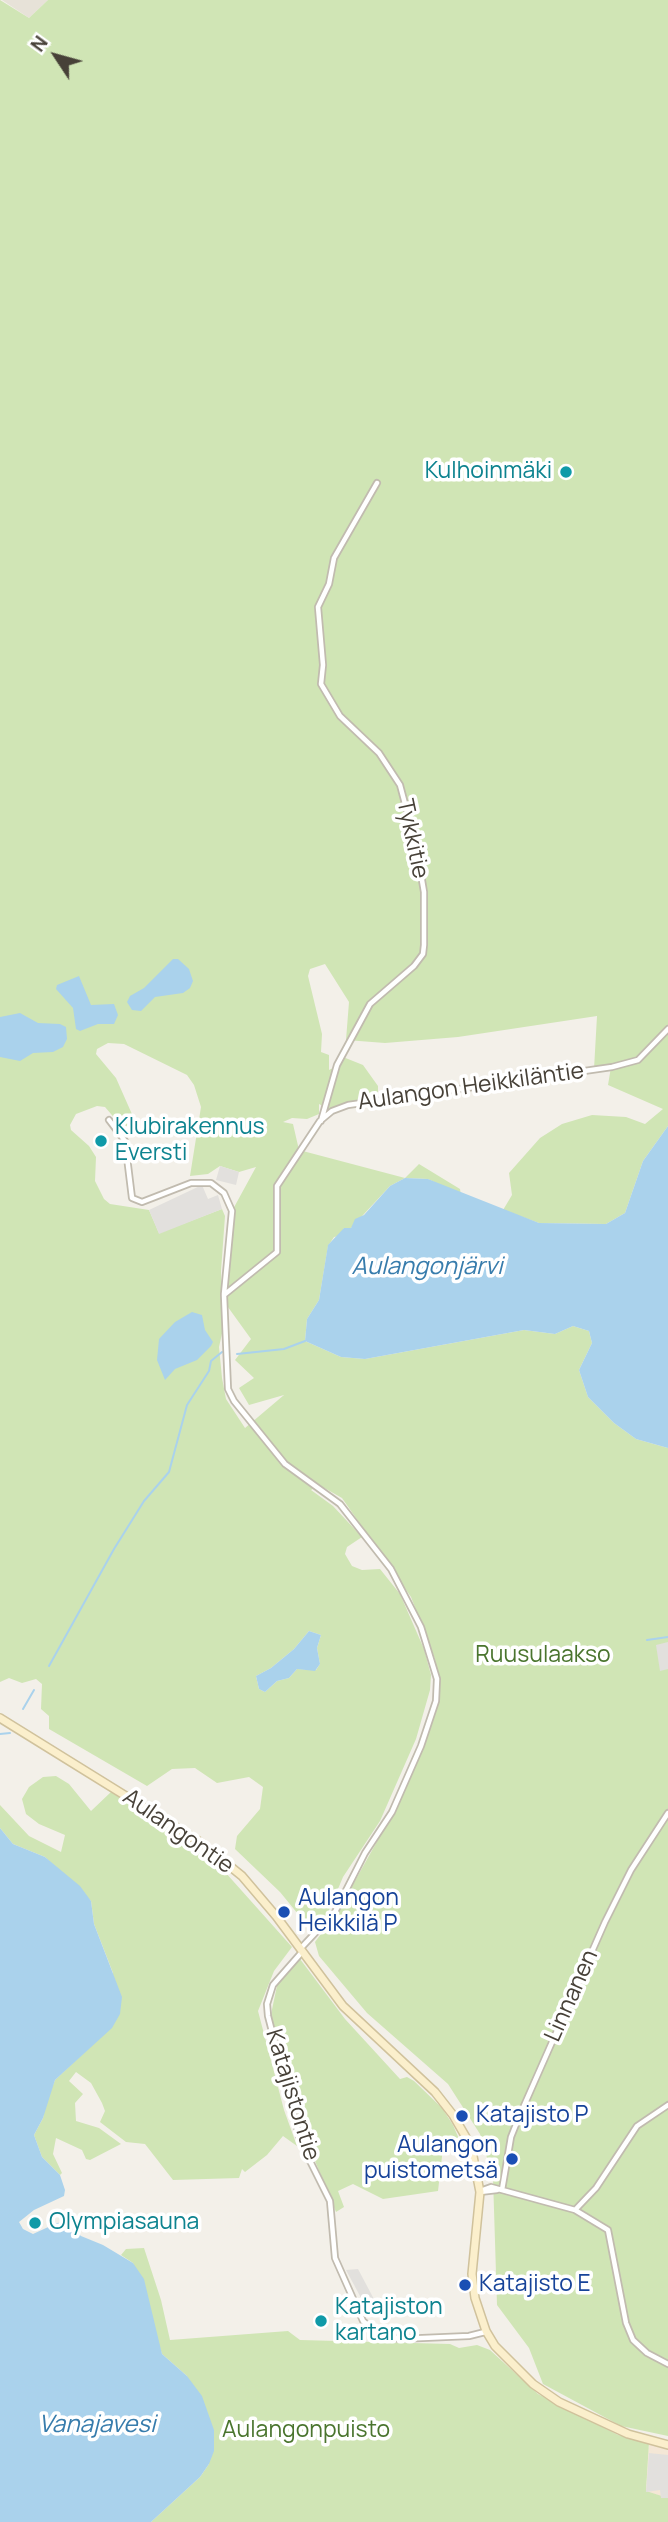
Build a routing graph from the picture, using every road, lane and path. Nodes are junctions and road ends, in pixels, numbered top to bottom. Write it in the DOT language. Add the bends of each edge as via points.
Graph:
graph roads {
  1 [pos="377,483"];
  2 [pos="668,1029"];
  3 [pos="109,1120"];
  4 [pos="320,1121"];
  5 [pos="224,1294"];
  6 [pos="0,1718"];
  7 [pos="668,1813"];
  8 [pos="301,1950"];
  9 [pos="668,2105"];
  10 [pos="500,2190"];
  11 [pos="480,2192"];
  12 [pos="575,2210"];
  13 [pos="486,2331"];
  14 [pos="668,2364"];
  15 [pos="668,2445"];
  1 -- 4 [label="street, Tykkitie" via="334,558 318,607 321,684 340,716 379,753 404,797 425,903 424,945 414,966 370,1004 337,1065"];
  2 -- 4 [label="street, Aulangon Heikkiläntie" via="638,1060 612,1067 348,1105"];
  3 -- 5 [label="street" via="125,1141 132,1198 142,1202 191,1183 211,1183 224,1192 232,1212"];
  4 -- 5 [label="street, Aulangon Heikkiläntie" via="277,1186 277,1252"];
  5 -- 8 [label="street" via="228,1389 234,1401 285,1464 340,1504 391,1569 421,1628 437,1679 436,1701 397,1802 335,1912"];
  6 -- 8 [label="street, Aulangontie" via="225,1861 260,1896"];
  7 -- 10 [label="street, Linnanen" via="611,1910 511,2137"];
  8 -- 11 [label="street, Aulangontie" via="362,2026 435,2092 465,2136"];
  8 -- 13 [label="street, Katajistontie" via="273,1985 268,2016 302,2143 330,2201 335,2258 363,2321 378,2334 399,2339 470,2336"];
  9 -- 12 [label="street" via="637,2126 596,2188"];
  10 -- 11 [label="street" via="490,2187"];
  10 -- 12 [label="street"];
  11 -- 13 [label="street, Aulangontie" via="472,2274"];
  12 -- 14 [label="street" via="608,2230 633,2340"];
  13 -- 15 [label="street, Aulangontie" via="509,2363 559,2402 618,2431"];
}
